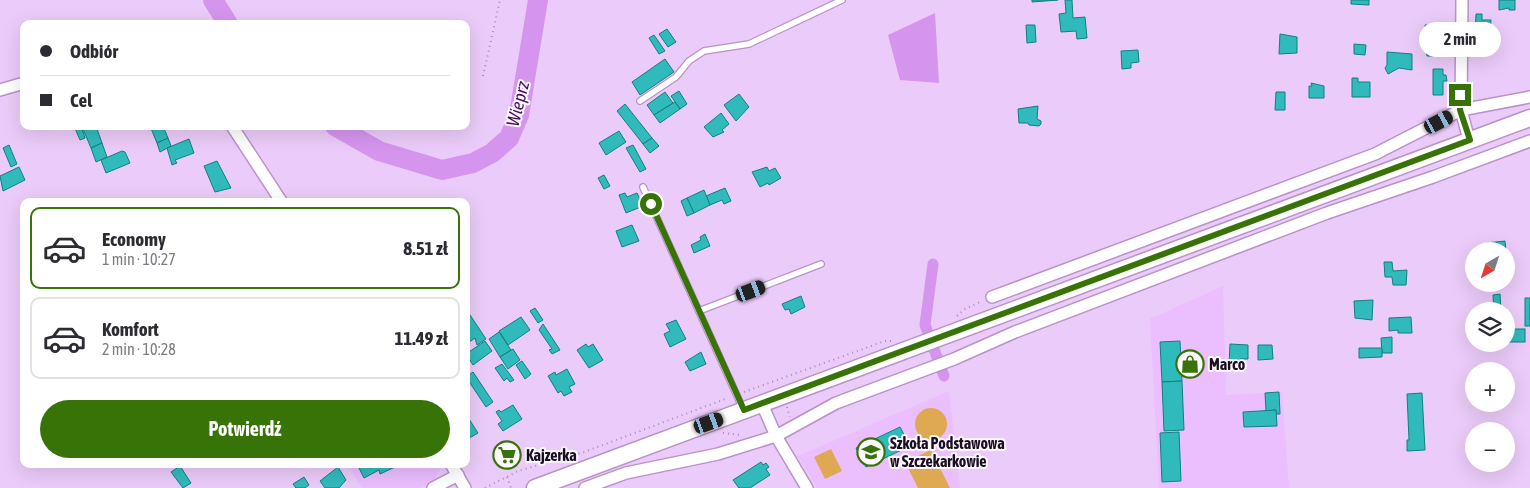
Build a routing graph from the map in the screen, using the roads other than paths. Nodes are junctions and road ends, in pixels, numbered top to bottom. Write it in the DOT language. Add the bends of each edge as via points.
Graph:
graph roads {
  1 [pos="842,0"];
  2 [pos="1462,0"];
  3 [pos="20,84"];
  4 [pos="0,90"];
  5 [pos="1530,97"];
  6 [pos="640,101"];
  7 [pos="1460,110"];
  8 [pos="1530,118"];
  9 [pos="235,130"];
  10 [pos="1470,140"];
  11 [pos="1530,141"];
  12 [pos="643,186"];
  13 [pos="279,198"];
  14 [pos="821,264"];
  15 [pos="992,296"];
  16 [pos="699,311"];
  17 [pos="762,404"];
  18 [pos="744,410"];
  19 [pos="776,436"];
  20 [pos="454,468"];
  21 [pos="458,475"];
  22 [pos="433,488"];
  23 [pos="465,488"];
  24 [pos="535,488"];
  25 [pos="585,488"];
  26 [pos="806,488"];
  1 -- 6 [label="lane" via="749,44 704,51 689,61 676,77"];
  2 -- 7 [label="street"];
  3 -- 4 [label="street"];
  5 -- 7 [label="street"];
  7 -- 10 [label="street"];
  7 -- 15 [label="street" via="1375,154"];
  8 -- 10 [label="main road"];
  9 -- 13 [label="street"];
  10 -- 17 [label="main road"];
  11 -- 19 [label="street" via="1327,212 1015,332 924,371 836,403"];
  12 -- 16 [label="lane"];
  14 -- 16 [label="lane"];
  16 -- 18 [label="lane"];
  17 -- 18 [label="main road"];
  17 -- 19 [label="street"];
  18 -- 24 [label="main road"];
  19 -- 25 [label="street" via="718,454 626,474"];
  19 -- 26 [label="street"];
  20 -- 21 [label="street"];
  21 -- 22 [label="street"];
  21 -- 23 [label="street"];
}
